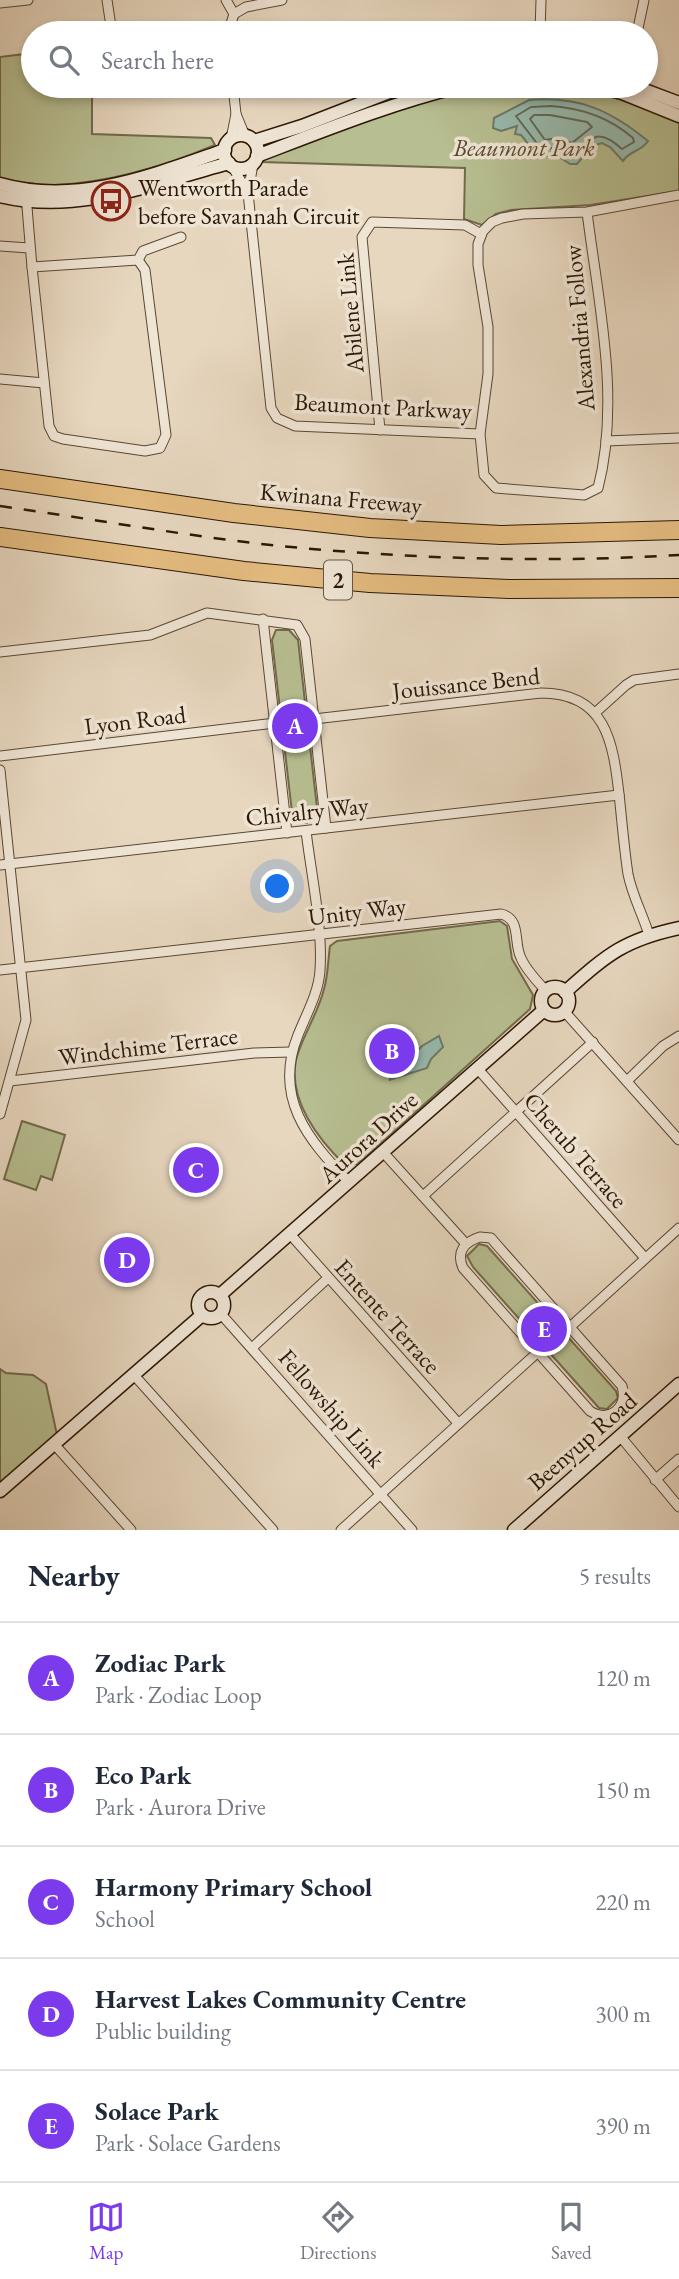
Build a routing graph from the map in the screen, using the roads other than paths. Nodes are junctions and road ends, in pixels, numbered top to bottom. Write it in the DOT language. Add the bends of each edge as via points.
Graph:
graph roads {
  1 [pos="28,0"];
  2 [pos="107,0"];
  3 [pos="226,0"];
  4 [pos="282,0"];
  5 [pos="541,0"];
  6 [pos="644,0"];
  7 [pos="0,3"];
  8 [pos="234,14"];
  9 [pos="110,21"];
  10 [pos="232,21"];
  11 [pos="540,21"];
  12 [pos="640,21"];
  13 [pos="658,95"];
  14 [pos="234,98"];
  15 [pos="374,98"];
  16 [pos="414,98"];
  17 [pos="640,98"];
  18 [pos="679,103"];
  19 [pos="236,114"];
  20 [pos="679,116"];
  21 [pos="250,138"];
  22 [pos="228,144"];
  23 [pos="255,160"];
  24 [pos="231,165"];
  25 [pos="0,184"];
  26 [pos="248,193"];
  27 [pos="26,194"];
  28 [pos="679,195"];
  29 [pos="0,196"];
  30 [pos="587,212"];
  31 [pos="481,234"];
  32 [pos="181,237"];
  33 [pos="0,246"];
  34 [pos="29,248"];
  35 [pos="138,260"];
  36 [pos="32,267"];
  37 [pos="0,379"];
  38 [pos="44,383"];
  39 [pos="380,430"];
  40 [pos="480,435"];
  41 [pos="679,438"];
  42 [pos="606,441"];
  43 [pos="0,479"];
  44 [pos="679,530"];
  45 [pos="0,537"];
  46 [pos="679,588"];
  47 [pos="263,619"];
  48 [pos="0,652"];
  49 [pos="679,674"];
  50 [pos="595,713"];
  51 [pos="314,719"];
  52 [pos="275,723"];
  53 [pos="0,756"];
  54 [pos="0,770"];
  55 [pos="619,795"];
  56 [pos="326,828"];
  57 [pos="306,831"];
  58 [pos="287,833"];
  59 [pos="5,864"];
  60 [pos="679,928"];
  61 [pos="319,935"];
  62 [pos="649,935"];
  63 [pos="22,967"];
  64 [pos="0,970"];
  65 [pos="546,990"];
  66 [pos="565,992"];
  67 [pos="544,1010"];
  68 [pos="564,1011"];
  69 [pos="679,1037"];
  70 [pos="593,1042"];
  71 [pos="291,1052"];
  72 [pos="477,1068"];
  73 [pos="7,1079"];
  74 [pos="627,1081"];
  75 [pos="516,1112"];
  76 [pos="0,1114"];
  77 [pos="679,1140"];
  78 [pos="382,1152"];
  79 [pos="349,1182"];
  80 [pos="423,1196"];
  81 [pos="679,1228"];
  82 [pos="290,1234"];
  83 [pos="466,1244"];
  84 [pos="645,1258"];
  85 [pos="328,1278"];
  86 [pos="220,1295"];
  87 [pos="221,1314"];
  88 [pos="202,1315"];
  89 [pos="570,1326"];
  90 [pos="253,1348"];
  91 [pos="538,1352"];
  92 [pos="133,1374"];
  93 [pos="679,1384"];
  94 [pos="458,1423"];
  95 [pos="620,1436"];
  96 [pos="54,1444"];
  97 [pos="679,1459"];
  98 [pos="655,1479"];
  99 [pos="0,1491"];
  100 [pos="381,1494"];
  101 [pos="679,1507"];
  102 [pos="131,1530"];
  103 [pos="273,1530"];
  104 [pos="341,1530"];
  105 [pos="412,1530"];
  106 [pos="514,1530"];
  1 -- 7 [label="street"];
  2 -- 9 [label="street"];
  3 -- 8 [label="street"];
  4 -- 8 [label="street"];
  5 -- 11 [label="street"];
  6 -- 12 [label="street"];
  8 -- 10 [label="street"];
  13 -- 18 [label="street"];
  14 -- 19 [label="street"];
  15 -- 21 [label="street" via="302,126"];
  16 -- 23 [label="street"];
  17 -- 20 [label="street"];
  19 -- 21 [label="street"];
  19 -- 22 [label="street"];
  21 -- 22 [label="street"];
  21 -- 23 [label="street" via="258,148"];
  22 -- 24 [label="street"];
  22 -- 27 [label="street" via="163,172 105,188"];
  23 -- 24 [label="street" via="243,169"];
  23 -- 26 [label="street, Beaumont Parkway"];
  24 -- 26 [label="street, Beaumont Parkway"];
  24 -- 27 [label="street" via="107,198"];
  25 -- 27 [label="street"];
  26 -- 39 [label="street, Beaumont Parkway" via="271,408 277,418 295,426"];
  27 -- 29 [label="street"];
  27 -- 34 [label="street"];
  28 -- 30 [label="street"];
  30 -- 31 [label="street" via="502,218"];
  30 -- 42 [label="street, Alexandria Follow" via="608,390"];
  31 -- 39 [label="street, Abilene Link" via="464,225 372,222 362,237"];
  31 -- 40 [label="street, Beaumont Parkway" via="478,265 488,327 488,374"];
  32 -- 35 [label="street" via="143,251"];
  33 -- 34 [label="street"];
  34 -- 36 [label="street"];
  35 -- 36 [label="street"];
  35 -- 38 [label="street" via="145,270 166,435 160,448 145,451 54,436"];
  36 -- 38 [label="street"];
  37 -- 38 [label="street"];
  39 -- 40 [label="street, Beaumont Parkway"];
  40 -- 42 [label="street, Alexandria Follow" via="484,475 496,488 584,495 598,488"];
  41 -- 42 [label="street"];
  43 -- 44 [label="highway, Kwinana Freeway / 2" via="370,528 501,535"];
  45 -- 46 [label="highway, 2" via="244,571 370,583 509,589"];
  47 -- 48 [label="street" via="207,613 150,635"];
  47 -- 51 [label="street" via="297,625 303,632"];
  47 -- 52 [label="street"];
  49 -- 50 [label="street" via="634,680"];
  50 -- 51 [label="street, Jouissance Bend" via="579,700 541,693"];
  50 -- 55 [label="street" via="608,733"];
  51 -- 56 [label="street"];
  52 -- 53 [label="street, Lyon Road"];
  52 -- 58 [label="street"];
  54 -- 59 [label="street"];
  55 -- 56 [label="street, Chivalry Way"];
  55 -- 62 [label="street" via="629,876"];
  56 -- 57 [label="street, Chivalry Way"];
  57 -- 58 [label="street, Chivalry Way"];
  57 -- 61 [label="street"];
  58 -- 59 [label="street, Chivalry Way"];
  59 -- 63 [label="street"];
  60 -- 62 [label="street"];
  61 -- 63 [label="street, Unity Way"];
  61 -- 65 [label="street, Unity Way" via="504,915 514,923 521,959"];
  61 -- 71 [label="street" via="320,972"];
  62 -- 66 [label="street" via="605,956"];
  63 -- 64 [label="street, Unity Way"];
  63 -- 73 [label="street" via="26,1020"];
  65 -- 66 [label="street"];
  65 -- 67 [label="street" via="541,998"];
  66 -- 68 [label="street" via="568,1004"];
  67 -- 68 [label="street" via="556,1015"];
  67 -- 72 [label="street, Aurora Drive"];
  68 -- 70 [label="street"];
  69 -- 74 [label="street"];
  70 -- 74 [label="street"];
  70 -- 75 [label="street"];
  71 -- 73 [label="street, Windchime Terrace"];
  71 -- 79 [label="street" via="290,1087 300,1119 324,1156"];
  72 -- 75 [label="street, Cherub Terrace"];
  72 -- 78 [label="street, Aurora Drive"];
  73 -- 76 [label="street"];
  74 -- 77 [label="street"];
  75 -- 80 [label="street"];
  75 -- 84 [label="street, Cherub Terrace"];
  78 -- 79 [label="street, Aurora Drive"];
  78 -- 80 [label="street"];
  79 -- 82 [label="street, Aurora Drive"];
  80 -- 83 [label="street"];
  81 -- 84 [label="street"];
  82 -- 85 [label="street, Entente Terrace"];
  82 -- 86 [label="street, Aurora Drive"];
  83 -- 89 [label="street" via="480,1237 491,1238"];
  83 -- 91 [label="street" via="459,1259 463,1268"];
  84 -- 89 [label="street"];
  85 -- 90 [label="street"];
  85 -- 94 [label="street, Entente Terrace"];
  86 -- 87 [label="street"];
  86 -- 88 [label="street" via="202,1295 198,1305"];
  87 -- 88 [label="street" via="214,1318"];
  87 -- 90 [label="street, Fellowship Link"];
  88 -- 92 [label="street"];
  89 -- 91 [label="street" via="622,1386 625,1397 620,1408 610,1415 590,1411"];
  90 -- 100 [label="street, Fellowship Link"];
  91 -- 94 [label="street"];
  92 -- 96 [label="street"];
  92 -- 103 [label="street"];
  93 -- 95 [label="street, Beenyup Road"];
  94 -- 100 [label="street"];
  95 -- 98 [label="street"];
  95 -- 106 [label="street, Beenyup Road"];
  96 -- 99 [label="street"];
  96 -- 102 [label="street"];
  97 -- 98 [label="street"];
  98 -- 101 [label="street"];
  100 -- 104 [label="street"];
  100 -- 105 [label="street, Fellowship Link"];
}
